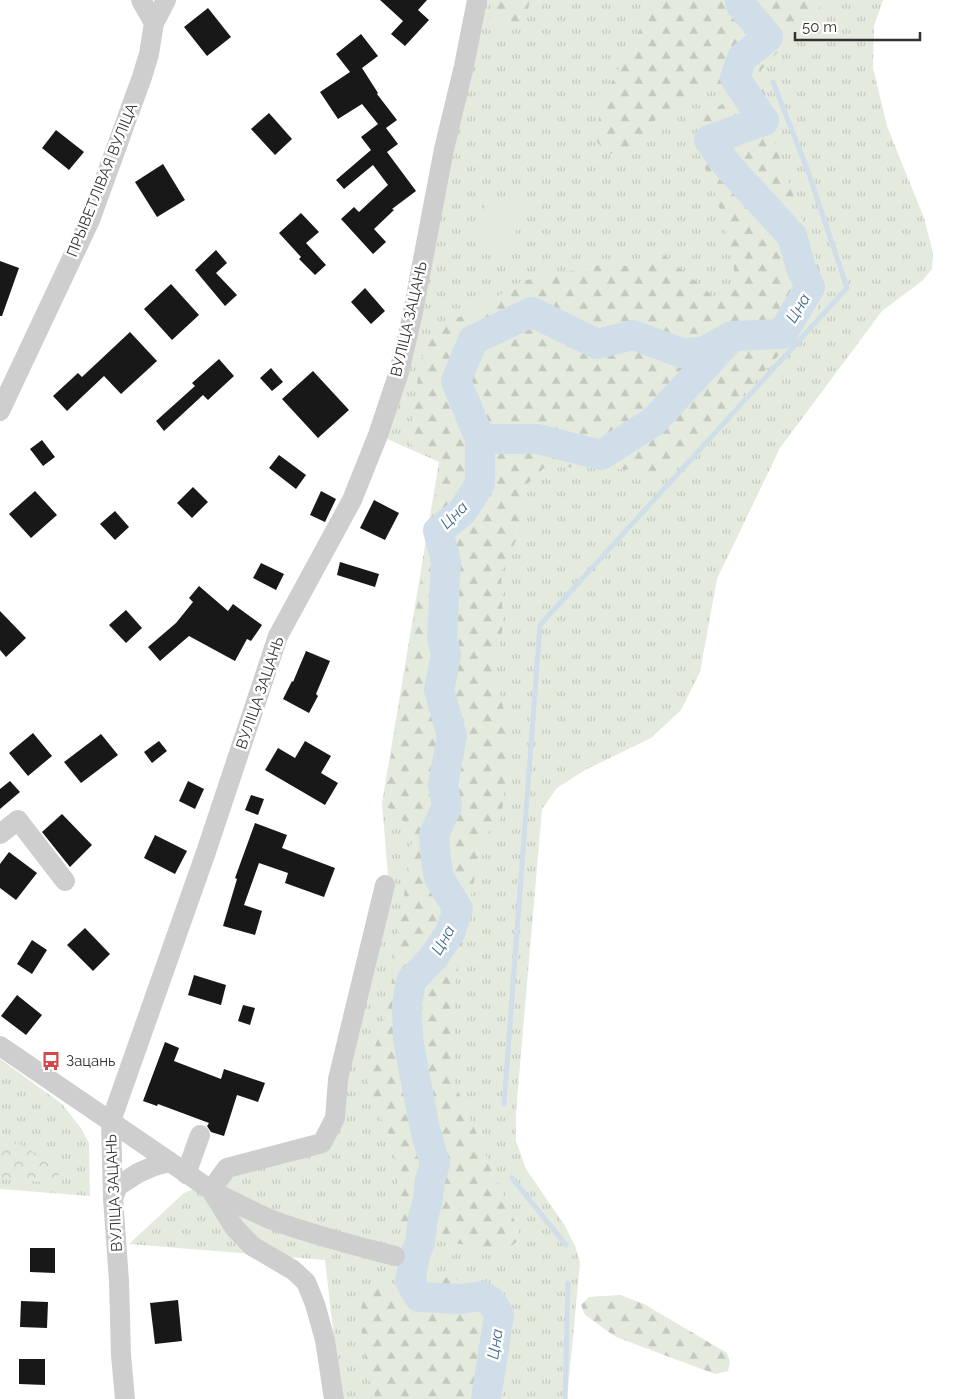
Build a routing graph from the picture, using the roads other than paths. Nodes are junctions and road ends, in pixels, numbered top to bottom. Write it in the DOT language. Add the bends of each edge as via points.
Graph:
graph roads {
  1 [pos="141,0"];
  2 [pos="166,0"];
  3 [pos="477,0"];
  4 [pos="154,23"];
  5 [pos="0,411"];
  6 [pos="0,834"];
  7 [pos="65,881"];
  8 [pos="385,885"];
  9 [pos="0,1046"];
  10 [pos="111,1122"];
  11 [pos="200,1135"];
  12 [pos="169,1162"];
  13 [pos="186,1174"];
  14 [pos="210,1190"];
  15 [pos="113,1198"];
  16 [pos="395,1256"];
  17 [pos="125,1399"];
  18 [pos="334,1399"];
  1 -- 4 [label="street"];
  2 -- 4 [label="street, ПРЫВЕТЛІВАЯ ВУЛІЦА"];
  3 -- 10 [label="street, ВУЛІЦА ЗАЦАНЬ" via="399,372 352,500 278,636"];
  4 -- 5 [label="street, ПРЫВЕТЛІВАЯ ВУЛІЦА" via="142,77 90,220"];
  6 -- 7 [label="street" via="18,820"];
  8 -- 14 [label="street" via="338,1079 335,1118 322,1143 227,1168"];
  9 -- 10 [label="street"];
  10 -- 12 [label="street"];
  10 -- 15 [label="street, ВУЛІЦА ЗАЦАНЬ"];
  11 -- 13 [label="street"];
  12 -- 13 [label="street"];
  12 -- 15 [label="street" via="138,1173 118,1186"];
  13 -- 14 [label="street"];
  14 -- 16 [label="street" via="273,1220 335,1241"];
  14 -- 18 [label="street" via="234,1227 252,1246 293,1270 306,1282 325,1340"];
  15 -- 17 [label="street, ВУЛІЦА ЗАЦАНЬ"];
}
